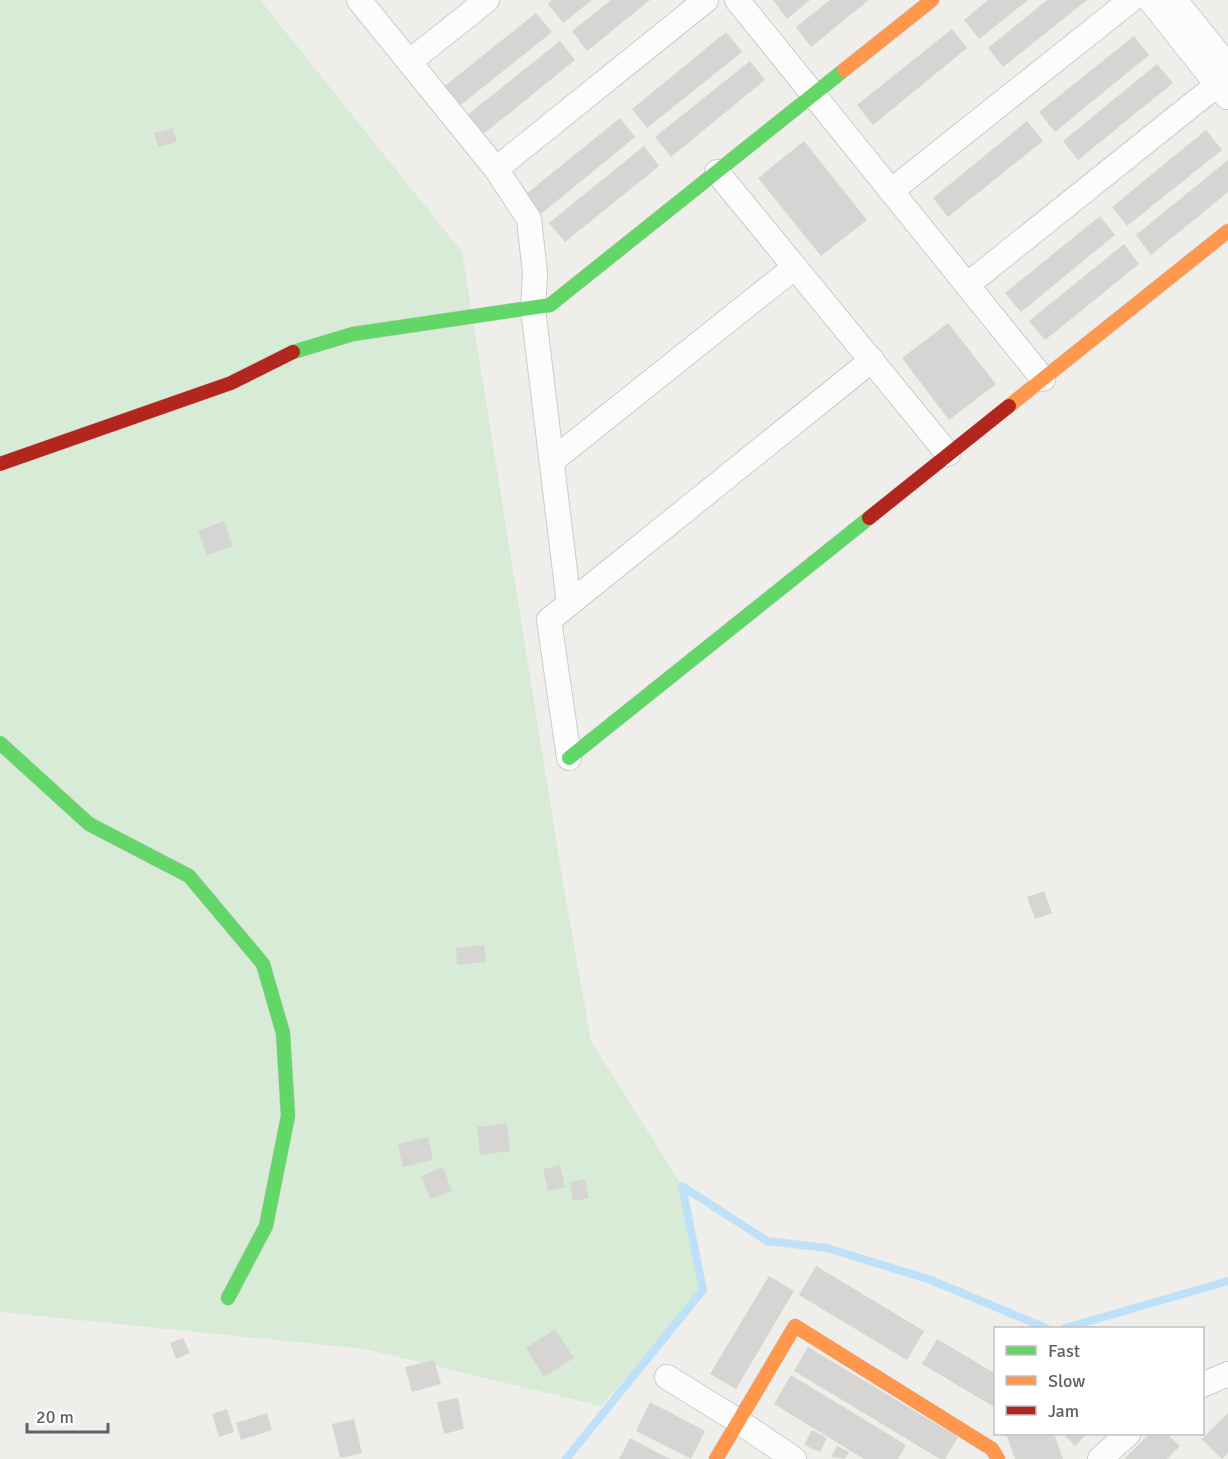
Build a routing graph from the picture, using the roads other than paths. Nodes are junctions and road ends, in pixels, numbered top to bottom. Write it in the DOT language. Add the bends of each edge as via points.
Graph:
graph roads {
  1 [pos="359,0"];
  2 [pos="487,0"];
  3 [pos="706,0"];
  4 [pos="737,0"];
  5 [pos="932,0"];
  6 [pos="1131,0"];
  7 [pos="1150,0"];
  8 [pos="1175,0"];
  9 [pos="409,62"];
  10 [pos="1225,81"];
  11 [pos="813,94"];
  12 [pos="496,169"];
  13 [pos="717,171"];
  14 [pos="891,191"];
  15 [pos="1228,231"];
  16 [pos="795,267"];
  17 [pos="967,285"];
  18 [pos="533,309"];
  19 [pos="872,360"];
  20 [pos="1043,379"];
  21 [pos="948,454"];
  22 [pos="553,460"];
  23 [pos="0,464"];
  24 [pos="569,604"];
  25 [pos="0,743"];
  26 [pos="569,758"];
  27 [pos="228,1298"];
  28 [pos="1228,1374"];
  29 [pos="667,1377"];
  30 [pos="1204,1385"];
  31 [pos="738,1420"];
  32 [pos="1127,1435"];
  33 [pos="716,1459"];
  34 [pos="794,1459"];
  35 [pos="998,1459"];
  36 [pos="1100,1459"];
  1 -- 9 [label="street"];
  2 -- 9 [label="street"];
  3 -- 12 [label="street"];
  4 -- 11 [label="street"];
  5 -- 11 [label="street"];
  6 -- 14 [label="street"];
  7 -- 10 [label="street"];
  8 -- 10 [label="street"];
  9 -- 12 [label="street"];
  10 -- 17 [label="street"];
  11 -- 13 [label="street"];
  11 -- 14 [label="street"];
  12 -- 18 [label="street" via="530,219 535,273"];
  13 -- 16 [label="street"];
  13 -- 18 [label="street" via="550,305"];
  14 -- 17 [label="street"];
  15 -- 20 [label="street"];
  16 -- 19 [label="street"];
  16 -- 22 [label="street"];
  17 -- 20 [label="street"];
  18 -- 22 [label="street"];
  18 -- 23 [label="street" via="353,334 299,349 231,382"];
  19 -- 21 [label="street"];
  19 -- 24 [label="street"];
  20 -- 21 [label="street"];
  21 -- 26 [label="street"];
  22 -- 24 [label="street"];
  24 -- 26 [label="street" via="549,620"];
  25 -- 27 [label="street" via="89,824 189,876 263,964 284,1033 288,1116 266,1226"];
  28 -- 30 [label="street"];
  29 -- 31 [label="street"];
  31 -- 33 [label="street"];
  31 -- 34 [label="street"];
  31 -- 35 [label="street" via="795,1326 992,1449"];
  32 -- 36 [label="street"];
}
